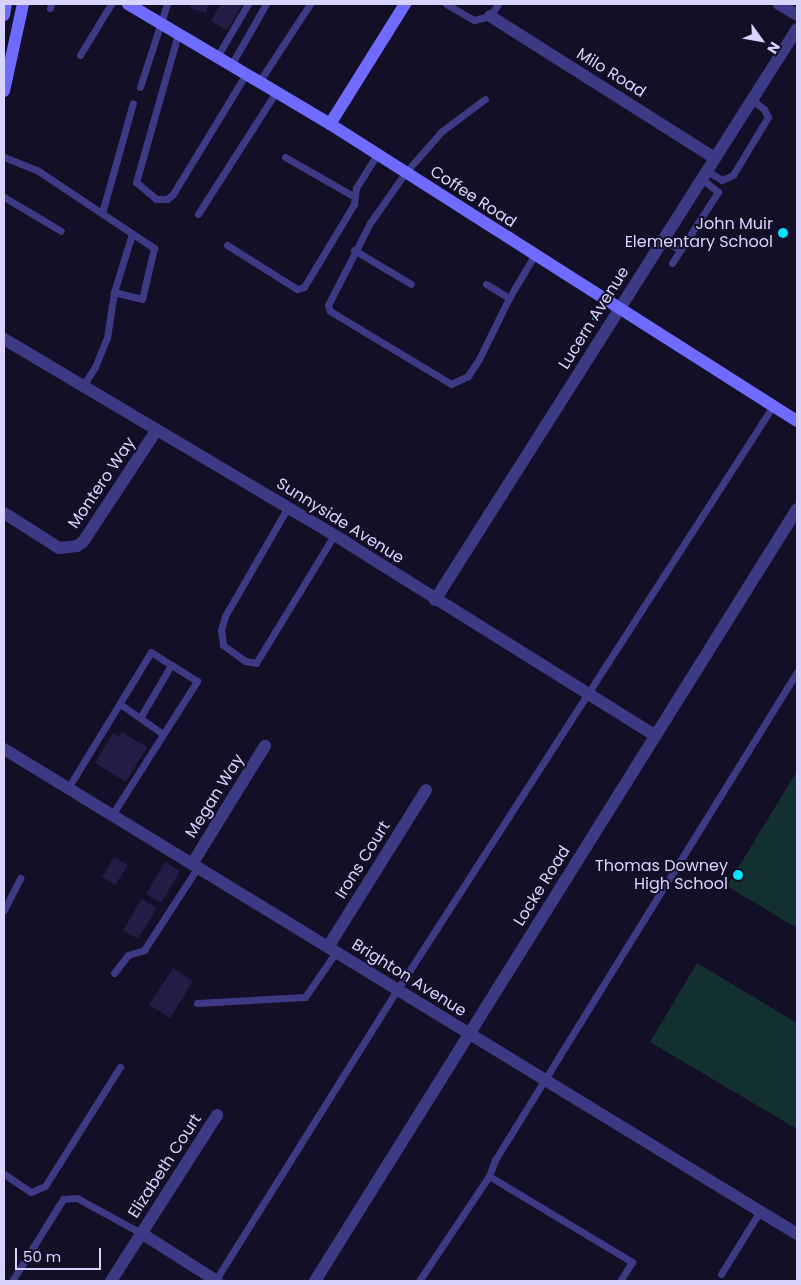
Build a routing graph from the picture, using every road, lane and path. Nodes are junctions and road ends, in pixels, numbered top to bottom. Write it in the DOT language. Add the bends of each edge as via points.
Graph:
graph roads {
  1 [pos="6,4"];
  2 [pos="23,4"];
  3 [pos="111,4"];
  4 [pos="128,4"];
  5 [pos="167,4"];
  6 [pos="248,4"];
  7 [pos="266,4"];
  8 [pos="310,4"];
  9 [pos="405,4"];
  10 [pos="446,4"];
  11 [pos="498,4"];
  12 [pos="779,4"];
  13 [pos="4,15"];
  14 [pos="797,15"];
  15 [pos="490,16"];
  16 [pos="160,22"];
  17 [pos="797,28"];
  18 [pos="178,34"];
  19 [pos="80,54"];
  20 [pos="217,57"];
  21 [pos="231,65"];
  22 [pos="246,74"];
  23 [pos="259,82"];
  24 [pos="140,87"];
  25 [pos="4,91"];
  26 [pos="276,92"];
  27 [pos="485,99"];
  28 [pos="752,100"];
  29 [pos="133,103"];
  30 [pos="330,124"];
  31 [pos="377,155"];
  32 [pos="4,157"];
  33 [pos="285,157"];
  34 [pos="715,158"];
  35 [pos="404,172"];
  36 [pos="704,175"];
  37 [pos="353,196"];
  38 [pos="4,197"];
  39 [pos="102,212"];
  40 [pos="198,214"];
  41 [pos="61,231"];
  42 [pos="132,234"];
  43 [pos="663,240"];
  44 [pos="227,245"];
  45 [pos="354,250"];
  46 [pos="680,250"];
  47 [pos="534,256"];
  48 [pos="672,263"];
  49 [pos="410,284"];
  50 [pos="486,284"];
  51 [pos="114,292"];
  52 [pos="509,298"];
  53 [pos="618,310"];
  54 [pos="595,314"];
  55 [pos="596,321"];
  56 [pos="4,339"];
  57 [pos="82,386"];
  58 [pos="773,406"];
  59 [pos="797,421"];
  60 [pos="156,431"];
  61 [pos="288,507"];
  62 [pos="797,509"];
  63 [pos="4,513"];
  64 [pos="334,535"];
  65 [pos="435,600"];
  66 [pos="171,665"];
  67 [pos="797,672"];
  68 [pos="589,694"];
  69 [pos="120,704"];
  70 [pos="140,718"];
  71 [pos="163,734"];
  72 [pos="656,736"];
  73 [pos="265,746"];
  74 [pos="4,750"];
  75 [pos="68,788"];
  76 [pos="426,790"];
  77 [pos="112,815"];
  78 [pos="195,865"];
  79 [pos="20,878"];
  80 [pos="4,910"];
  81 [pos="332,950"];
  82 [pos="114,973"];
  83 [pos="397,990"];
  84 [pos="197,1003"];
  85 [pos="469,1034"];
  86 [pos="120,1067"];
  87 [pos="544,1080"];
  88 [pos="217,1116"];
  89 [pos="4,1174"];
  90 [pos="489,1176"];
  91 [pos="760,1211"];
  92 [pos="141,1233"];
  93 [pos="797,1234"];
  94 [pos="721,1274"];
  95 [pos="12,1281"];
  96 [pos="111,1281"];
  97 [pos="216,1281"];
  98 [pos="315,1281"];
  99 [pos="419,1281"];
  100 [pos="620,1281"];
  1 -- 13 [label="main road"];
  2 -- 25 [label="main road"];
  3 -- 19 [label="lane"];
  4 -- 16 [label="main road, Coffee Road"];
  5 -- 16 [label="lane"];
  6 -- 20 [label="lane"];
  7 -- 21 [label="lane"];
  8 -- 23 [label="lane"];
  9 -- 30 [label="main road"];
  10 -- 15 [label="lane" via="474,20"];
  11 -- 15 [label="lane"];
  12 -- 14 [label="street"];
  15 -- 34 [label="street, Milo Road"];
  16 -- 18 [label="main road, Coffee Road"];
  16 -- 24 [label="lane"];
  17 -- 28 [label="street, Lucern Avenue"];
  18 -- 20 [label="main road, Coffee Road"];
  18 -- 22 [label="lane" via="136,182 156,199 167,199 173,194"];
  20 -- 21 [label="main road, Coffee Road"];
  21 -- 22 [label="main road, Coffee Road"];
  22 -- 23 [label="main road, Coffee Road"];
  23 -- 26 [label="main road, Coffee Road"];
  26 -- 30 [label="main road, Coffee Road"];
  26 -- 40 [label="lane"];
  27 -- 35 [label="lane" via="442,130"];
  28 -- 34 [label="street, Lucern Avenue"];
  28 -- 36 [label="lane" via="764,109 768,117 737,169 722,180"];
  29 -- 39 [label="lane"];
  30 -- 31 [label="main road, Coffee Road"];
  31 -- 35 [label="main road, Coffee Road"];
  31 -- 37 [label="lane"];
  32 -- 39 [label="lane" via="37,170"];
  33 -- 37 [label="lane"];
  34 -- 36 [label="street, Lucern Avenue"];
  35 -- 45 [label="lane"];
  35 -- 47 [label="main road, Coffee Road"];
  36 -- 43 [label="street, Lucern Avenue"];
  36 -- 46 [label="lane" via="718,192"];
  37 -- 44 [label="lane" via="354,204 304,287 297,289"];
  38 -- 41 [label="lane"];
  39 -- 42 [label="lane"];
  42 -- 51 [label="lane"];
  42 -- 51 [label="lane" via="154,248 142,299"];
  43 -- 46 [label="lane"];
  43 -- 53 [label="street, Lucern Avenue"];
  45 -- 49 [label="lane"];
  45 -- 52 [label="lane" via="328,305 330,311 451,384 468,376"];
  46 -- 48 [label="lane"];
  47 -- 52 [label="lane"];
  47 -- 53 [label="main road, Coffee Road"];
  50 -- 52 [label="lane"];
  51 -- 57 [label="lane" via="107,338 95,367"];
  53 -- 58 [label="main road, Coffee Road"];
  53 -- 65 [label="street, Lucern Avenue"];
  54 -- 55 [label="path" via="592,318"];
  56 -- 57 [label="street, Sunnyside Avenue"];
  57 -- 60 [label="street, Sunnyside Avenue"];
  58 -- 59 [label="main road, Coffee Road"];
  58 -- 68 [label="lane"];
  60 -- 61 [label="street, Sunnyside Avenue"];
  60 -- 63 [label="street, Montero Way" via="83,542 71,549 59,548"];
  61 -- 64 [label="street, Sunnyside Avenue"];
  61 -- 64 [label="lane" via="225,616 221,630 223,645 245,661 256,663"];
  62 -- 72 [label="street, Locke Road"];
  64 -- 65 [label="street, Sunnyside Avenue"];
  65 -- 68 [label="street, Sunnyside Avenue"];
  66 -- 69 [label="lane" via="151,652"];
  66 -- 70 [label="lane"];
  66 -- 71 [label="lane" via="197,681"];
  67 -- 87 [label="lane"];
  68 -- 72 [label="street, Sunnyside Avenue"];
  68 -- 83 [label="lane"];
  69 -- 70 [label="lane"];
  69 -- 75 [label="lane"];
  70 -- 71 [label="lane"];
  71 -- 77 [label="lane"];
  72 -- 85 [label="street, Locke Road"];
  73 -- 78 [label="street, Megan Way"];
  74 -- 75 [label="street, Brighton Avenue"];
  75 -- 77 [label="street, Brighton Avenue"];
  76 -- 81 [label="street, Irons Court"];
  77 -- 78 [label="street, Brighton Avenue"];
  78 -- 81 [label="street, Brighton Avenue"];
  78 -- 82 [label="lane" via="144,950 128,954"];
  79 -- 80 [label="lane"];
  81 -- 83 [label="street, Brighton Avenue"];
  81 -- 84 [label="lane" via="305,997"];
  83 -- 85 [label="street, Brighton Avenue"];
  83 -- 97 [label="lane"];
  85 -- 87 [label="street, Brighton Avenue"];
  85 -- 98 [label="street, Locke Road"];
  86 -- 89 [label="lane" via="45,1186 31,1192"];
  87 -- 90 [label="lane" via="495,1160"];
  87 -- 91 [label="street, Brighton Avenue"];
  88 -- 92 [label="street, Elizabeth Court"];
  90 -- 99 [label="lane"];
  90 -- 100 [label="lane" via="632,1262"];
  91 -- 93 [label="street, Brighton Avenue"];
  91 -- 94 [label="lane"];
  92 -- 95 [label="lane" via="77,1198 63,1199"];
  92 -- 96 [label="street, Elizabeth Court"];
  92 -- 97 [label="street"];
}
